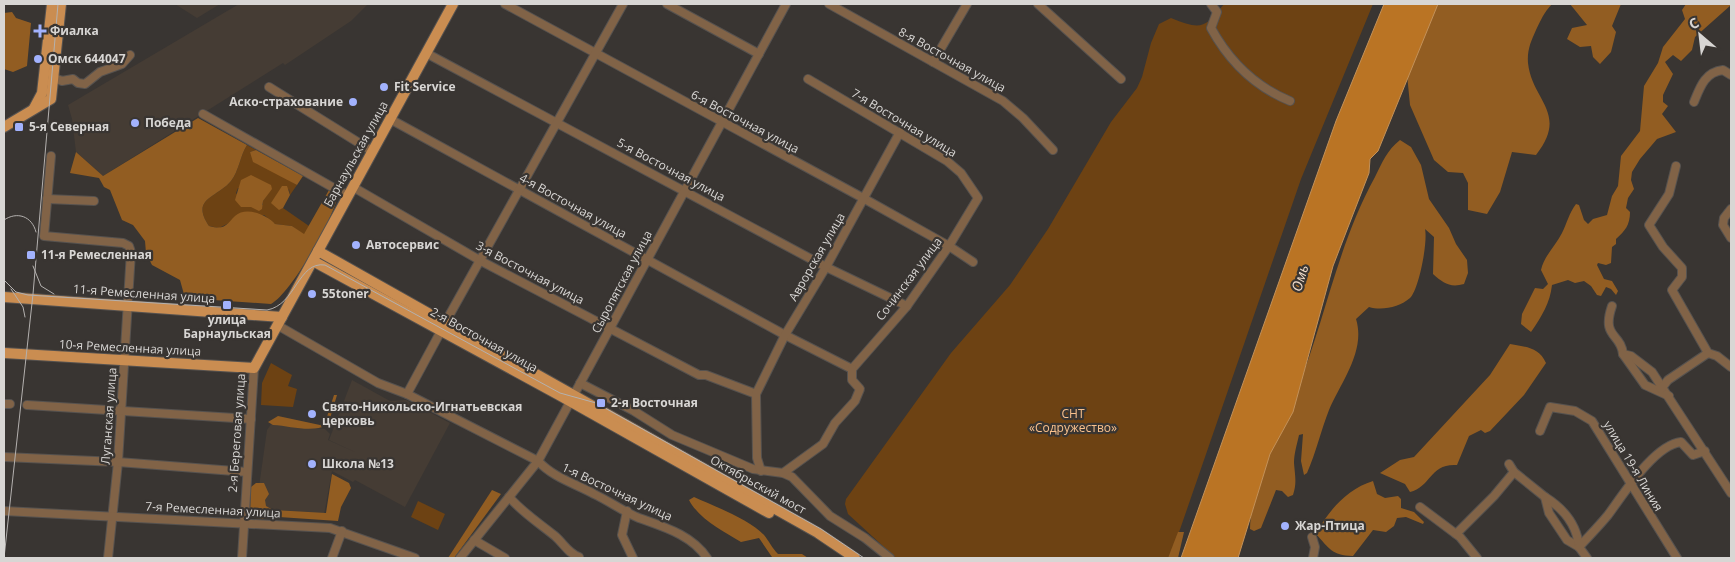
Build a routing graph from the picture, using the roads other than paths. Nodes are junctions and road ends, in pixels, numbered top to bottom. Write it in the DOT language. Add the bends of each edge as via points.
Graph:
graph roads {
  1 [pos="52,4"];
  2 [pos="61,4"];
  3 [pos="453,4"];
  4 [pos="505,4"];
  5 [pos="623,4"];
  6 [pos="667,4"];
  7 [pos="786,4"];
  8 [pos="829,4"];
  9 [pos="967,4"];
  10 [pos="1038,4"];
  11 [pos="1211,4"];
  12 [pos="55,19"];
  13 [pos="426,53"];
  14 [pos="595,53"];
  15 [pos="759,54"];
  16 [pos="130,55"];
  17 [pos="933,62"];
  18 [pos="1731,75"];
  19 [pos="54,78"];
  20 [pos="808,79"];
  21 [pos="1121,79"];
  22 [pos="269,86"];
  23 [pos="1290,100"];
  24 [pos="1694,102"];
  25 [pos="32,110"];
  26 [pos="204,114"];
  27 [pos="390,119"];
  28 [pos="722,122"];
  29 [pos="558,123"];
  30 [pos="4,127"];
  31 [pos="900,132"];
  32 [pos="1053,150"];
  33 [pos="372,151"];
  34 [pos="51,156"];
  35 [pos="1676,166"];
  36 [pos="521,190"];
  37 [pos="685,190"];
  38 [pos="350,191"];
  39 [pos="47,198"];
  40 [pos="864,198"];
  41 [pos="978,198"];
  42 [pos="94,201"];
  43 [pos="1731,209"];
  44 [pos="1731,238"];
  45 [pos="949,246"];
  46 [pos="318,251"];
  47 [pos="647,260"];
  48 [pos="313,261"];
  49 [pos="481,261"];
  50 [pos="973,262"];
  51 [pos="826,267"];
  52 [pos="4,297"];
  53 [pos="127,305"];
  54 [pos="907,306"];
  55 [pos="1612,306"];
  56 [pos="279,321"];
  57 [pos="443,327"];
  58 [pos="610,328"];
  59 [pos="785,335"];
  60 [pos="4,353"];
  61 [pos="1708,353"];
  62 [pos="1624,354"];
  63 [pos="124,360"];
  64 [pos="1731,367"];
  65 [pos="254,368"];
  66 [pos="852,369"];
  67 [pos="580,383"];
  68 [pos="1661,389"];
  69 [pos="408,394"];
  70 [pos="756,394"];
  71 [pos="572,398"];
  72 [pos="27,405"];
  73 [pos="121,411"];
  74 [pos="251,419"];
  75 [pos="1540,431"];
  76 [pos="644,440"];
  77 [pos="1705,452"];
  78 [pos="4,458"];
  79 [pos="538,461"];
  80 [pos="118,462"];
  81 [pos="1509,464"];
  82 [pos="761,471"];
  83 [pos="247,472"];
  84 [pos="1514,472"];
  85 [pos="784,473"];
  86 [pos="1629,484"];
  87 [pos="1731,493"];
  88 [pos="1545,497"];
  89 [pos="509,498"];
  90 [pos="1420,507"];
  91 [pos="4,511"];
  92 [pos="627,511"];
  93 [pos="111,516"];
  94 [pos="244,523"];
  95 [pos="342,531"];
  96 [pos="1456,534"];
  97 [pos="1312,536"];
  98 [pos="474,540"];
  99 [pos="1579,547"];
  100 [pos="579,557"];
  101 [pos="108,558"];
  102 [pos="242,558"];
  103 [pos="332,558"];
  104 [pos="415,558"];
  105 [pos="460,558"];
  106 [pos="505,558"];
  107 [pos="633,558"];
  108 [pos="707,558"];
  109 [pos="845,558"];
  110 [pos="855,558"];
  111 [pos="890,558"];
  112 [pos="1313,558"];
  113 [pos="1477,558"];
  114 [pos="1586,558"];
  115 [pos="1677,558"];
  1 -- 12 [label="main road"];
  2 -- 12 [label="main road"];
  3 -- 13 [label="main road, Барнаульская улица"];
  4 -- 14 [label="street, 6-я Восточная улица"];
  5 -- 14 [label="street"];
  6 -- 15 [label="street"];
  7 -- 15 [label="street, Сыропятская улица"];
  8 -- 17 [label="street, 8-я Восточная улица"];
  9 -- 17 [label="street"];
  10 -- 21 [label="street"];
  11 -- 23 [label="street" via="1217,12 1211,28 1227,54 1254,81"];
  12 -- 19 [label="main road"];
  12 -- 25 [label="main road" via="42,93"];
  13 -- 27 [label="main road, Барнаульская улица"];
  13 -- 29 [label="street, 5-я Восточная улица"];
  14 -- 28 [label="street, 6-я Восточная улица"];
  14 -- 29 [label="street"];
  15 -- 28 [label="street, Сыропятская улица"];
  16 -- 19 [label="street" via="122,64 100,72 85,84 73,79 62,81"];
  17 -- 32 [label="street, 8-я Восточная улица" via="1003,102"];
  18 -- 24 [label="street" via="1722,70 1709,74"];
  19 -- 25 [label="main road" via="51,99"];
  20 -- 31 [label="street, 7-я Восточная улица"];
  22 -- 33 [label="street"];
  25 -- 30 [label="main road"];
  26 -- 38 [label="street, 3-я Восточная улица"];
  27 -- 33 [label="main road, Барнаульская улица"];
  27 -- 36 [label="street, 4-я Восточная улица"];
  28 -- 37 [label="street, Сыропятская улица"];
  28 -- 40 [label="street, 6-я Восточная улица"];
  29 -- 36 [label="street"];
  29 -- 37 [label="street, 5-я Восточная улица"];
  31 -- 40 [label="street, Аврорская улица"];
  31 -- 41 [label="street, 7-я Восточная улица" via="954,167"];
  33 -- 38 [label="main road, Барнаульская улица"];
  34 -- 39 [label="street"];
  35 -- 61 [label="street" via="1669,194 1649,225 1682,268 1682,277 1672,290"];
  36 -- 47 [label="street, 4-я Восточная улица"];
  36 -- 49 [label="street"];
  37 -- 47 [label="street, Сыропятская улица"];
  37 -- 51 [label="street, 5-я Восточная улица"];
  38 -- 46 [label="main road, Барнаульская улица"];
  38 -- 49 [label="street, 3-я Восточная улица"];
  39 -- 42 [label="street"];
  39 -- 53 [label="street, Луганская улица" via="44,236 129,246"];
  40 -- 45 [label="street, 6-я Восточная улица"];
  40 -- 51 [label="street, Аврорская улица"];
  41 -- 45 [label="street, Сочинская улица"];
  43 -- 44 [label="street" via="1723,225"];
  45 -- 50 [label="street, 6-я Восточная улица"];
  45 -- 54 [label="street, Сочинская улица"];
  46 -- 48 [label="main road, Барнаульская улица"];
  46 -- 57 [label="main road, 2-я Восточная улица"];
  47 -- 58 [label="street, Сыропятская улица"];
  47 -- 59 [label="street, 4-я Восточная улица"];
  48 -- 56 [label="main road, Барнаульская улица"];
  48 -- 57 [label="main road, 2-я Восточная улица"];
  49 -- 57 [label="street"];
  49 -- 58 [label="street, 3-я Восточная улица"];
  51 -- 54 [label="street, 5-я Восточная улица"];
  51 -- 59 [label="street, Аврорская улица"];
  52 -- 53 [label="main road, 11-я Ремесленная улица"];
  53 -- 56 [label="main road, 11-я Ремесленная улица"];
  53 -- 63 [label="street, Луганская улица"];
  54 -- 66 [label="street, Сочинская улица"];
  55 -- 62 [label="street" via="1611,332 1622,345"];
  56 -- 65 [label="main road, 2-я Береговая улица"];
  56 -- 69 [label="street, 1-я Восточная улица" via="378,383"];
  57 -- 69 [label="street"];
  57 -- 71 [label="main road, 2-я Восточная улица"];
  58 -- 67 [label="street, Сыропятская улица"];
  58 -- 70 [label="street, 3-я Восточная улица" via="699,375"];
  59 -- 66 [label="street, 4-я Восточная улица"];
  59 -- 70 [label="street, Аврорская улица"];
  60 -- 63 [label="main road, 10-я Ремесленная улица"];
  61 -- 64 [label="street"];
  61 -- 68 [label="street"];
  62 -- 68 [label="street" via="1646,366"];
  62 -- 68 [label="street" via="1645,385"];
  63 -- 65 [label="main road, 10-я Ремесленная улица"];
  63 -- 73 [label="street, Луганская улица"];
  65 -- 74 [label="street, 2-я Береговая улица"];
  66 -- 85 [label="street" via="852,380 860,389 855,401 835,423 823,444"];
  67 -- 71 [label="street, Сыропятская улица"];
  67 -- 82 [label="street" via="672,435"];
  68 -- 77 [label="street" via="1669,396"];
  69 -- 79 [label="street, 1-я Восточная улица"];
  70 -- 82 [label="street" via="757,458"];
  71 -- 76 [label="main road, 2-я Восточная улица"];
  71 -- 79 [label="street, Сыропятская улица"];
  72 -- 73 [label="street"];
  73 -- 74 [label="street"];
  73 -- 80 [label="street, Луганская улица"];
  74 -- 83 [label="street, 2-я Береговая улица"];
  75 -- 86 [label="street, улица 19-я Линия" via="1550,407 1587,416"];
  76 -- 109 [label="main road, Октябрьский мост"];
  76 -- 110 [label="main road, Октябрьский мост" via="818,533"];
  77 -- 86 [label="street" via="1693,455 1681,442 1674,443"];
  77 -- 87 [label="street"];
  78 -- 80 [label="street"];
  79 -- 89 [label="street, Сыропятская улица"];
  79 -- 92 [label="street, 1-я Восточная улица" via="563,480"];
  80 -- 83 [label="street"];
  80 -- 93 [label="street, Луганская улица"];
  81 -- 84 [label="street"];
  82 -- 85 [label="street"];
  83 -- 94 [label="street, 2-я Береговая улица"];
  84 -- 88 [label="street"];
  84 -- 96 [label="street"];
  85 -- 111 [label="street" via="792,477 830,516 866,538"];
  86 -- 99 [label="street"];
  86 -- 115 [label="street, улица 19-я Линия"];
  88 -- 99 [label="street" via="1549,513 1567,540"];
  88 -- 99 [label="street" via="1560,506 1578,532"];
  89 -- 98 [label="street, Сыропятская улица"];
  89 -- 100 [label="street" via="563,544 570,554"];
  90 -- 96 [label="street"];
  91 -- 93 [label="street, 7-я Ремесленная улица"];
  92 -- 107 [label="street" via="622,534"];
  92 -- 108 [label="street, 1-я Восточная улица" via="656,522 699,546"];
  93 -- 94 [label="street, 7-я Ремесленная улица"];
  93 -- 101 [label="street, Луганская улица"];
  94 -- 95 [label="street, 7-я Ремесленная улица"];
  94 -- 102 [label="street, 2-я Береговая улица"];
  95 -- 103 [label="street"];
  95 -- 104 [label="street, 7-я Ремесленная улица"];
  96 -- 113 [label="street"];
  97 -- 112 [label="street"];
  98 -- 105 [label="street, Сыропятская улица"];
  98 -- 106 [label="street"];
  99 -- 114 [label="street"];
}
